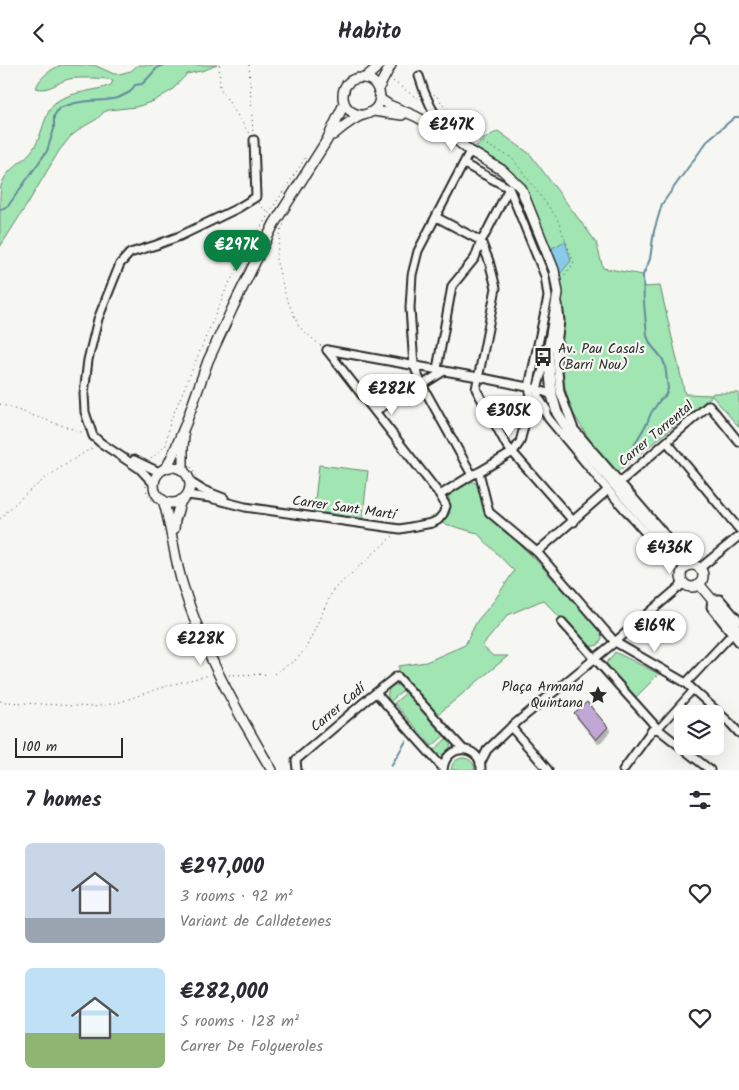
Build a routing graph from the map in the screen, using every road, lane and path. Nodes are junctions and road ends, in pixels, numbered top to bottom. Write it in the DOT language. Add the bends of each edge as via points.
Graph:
graph roads {
  1 [pos="218,65"];
  2 [pos="249,65"];
  3 [pos="380,65"];
  4 [pos="390,65"];
  5 [pos="419,76"];
  6 [pos="365,78"];
  7 [pos="378,89"];
  8 [pos="380,99"];
  9 [pos="344,104"];
  10 [pos="373,111"];
  11 [pos="360,115"];
  12 [pos="431,124"];
  13 [pos="449,134"];
  14 [pos="254,139"];
  15 [pos="327,140"];
  16 [pos="470,151"];
  17 [pos="308,155"];
  18 [pos="464,165"];
  19 [pos="509,188"];
  20 [pos="256,197"];
  21 [pos="269,213"];
  22 [pos="436,217"];
  23 [pos="285,223"];
  24 [pos="481,241"];
  25 [pos="558,293"];
  26 [pos="327,350"];
  27 [pos="548,352"];
  28 [pos="414,366"];
  29 [pos="441,370"];
  30 [pos="478,377"];
  31 [pos="422,385"];
  32 [pos="533,388"];
  33 [pos="552,395"];
  34 [pos="532,401"];
  35 [pos="0,404"];
  36 [pos="543,405"];
  37 [pos="375,411"];
  38 [pos="186,423"];
  39 [pos="570,433"];
  40 [pos="94,436"];
  41 [pos="666,442"];
  42 [pos="739,442"];
  43 [pos="99,444"];
  44 [pos="512,452"];
  45 [pos="146,466"];
  46 [pos="163,469"];
  47 [pos="183,470"];
  48 [pos="476,474"];
  49 [pos="190,482"];
  50 [pos="620,482"];
  51 [pos="150,485"];
  52 [pos="608,490"];
  53 [pos="440,495"];
  54 [pos="184,498"];
  55 [pos="159,503"];
  56 [pos="277,512"];
  57 [pos="0,519"];
  58 [pos="574,521"];
  59 [pos="400,529"];
  60 [pos="739,529"];
  61 [pos="739,536"];
  62 [pos="172,542"];
  63 [pos="537,552"];
  64 [pos="672,553"];
  65 [pos="685,567"];
  66 [pos="700,568"];
  67 [pos="684,583"];
  68 [pos="699,584"];
  69 [pos="712,599"];
  70 [pos="739,621"];
  71 [pos="562,622"];
  72 [pos="736,633"];
  73 [pos="615,642"];
  74 [pos="739,642"];
  75 [pos="595,659"];
  76 [pos="219,675"];
  77 [pos="686,683"];
  78 [pos="693,691"];
  79 [pos="376,693"];
  80 [pos="0,701"];
  81 [pos="511,727"];
  82 [pos="658,729"];
  83 [pos="739,733"];
  84 [pos="463,749"];
  85 [pos="487,750"];
  86 [pos="474,753"];
  87 [pos="482,768"];
  88 [pos="443,769"];
  89 [pos="272,770"];
  90 [pos="297,770"];
  91 [pos="548,770"];
  92 [pos="623,770"];
  93 [pos="710,770"];
  1 -- 14 [label="path" via="220,88"];
  2 -- 14 [label="path"];
  3 -- 6 [label="street"];
  4 -- 7 [label="street"];
  5 -- 13 [label="street" via="428,103"];
  6 -- 7 [label="street"];
  6 -- 9 [label="street" via="354,79 346,85"];
  7 -- 8 [label="street"];
  8 -- 10 [label="street"];
  8 -- 12 [label="street"];
  9 -- 11 [label="street" via="351,112"];
  9 -- 15 [label="street"];
  10 -- 11 [label="street"];
  10 -- 12 [label="street" via="398,114"];
  11 -- 15 [label="street"];
  12 -- 13 [label="street"];
  13 -- 16 [label="street"];
  14 -- 20 [label="street"];
  15 -- 38 [label="street" via="274,224 208,361"];
  16 -- 18 [label="street"];
  16 -- 25 [label="street" via="502,170 521,188 554,270"];
  17 -- 21 [label="path"];
  18 -- 19 [label="street"];
  18 -- 22 [label="street"];
  19 -- 24 [label="street"];
  19 -- 32 [label="street" via="546,277 548,297"];
  20 -- 21 [label="path"];
  20 -- 40 [label="street" via="180,236 130,253 120,264 98,319 88,360 84,403"];
  21 -- 45 [label="path" via="227,287 170,422 166,445"];
  22 -- 24 [label="street"];
  22 -- 28 [label="street" via="418,251 412,275 410,308"];
  23 -- 26 [label="path" via="276,259 286,297 299,327"];
  24 -- 29 [label="street" via="475,258 452,286"];
  24 -- 30 [label="street" via="496,288"];
  25 -- 27 [label="street"];
  25 -- 50 [label="street" via="560,321 556,351 560,393 574,429"];
  26 -- 28 [label="street"];
  26 -- 37 [label="street"];
  27 -- 32 [label="street"];
  27 -- 33 [label="street"];
  28 -- 29 [label="street"];
  28 -- 31 [label="street"];
  29 -- 30 [label="street"];
  29 -- 31 [label="street"];
  30 -- 32 [label="street"];
  30 -- 44 [label="street" via="476,389"];
  31 -- 37 [label="street"];
  31 -- 48 [label="street"];
  32 -- 33 [label="street"];
  32 -- 34 [label="street"];
  32 -- 36 [label="street"];
  33 -- 36 [label="street"];
  33 -- 39 [label="street" via="557,413"];
  34 -- 36 [label="street"];
  34 -- 44 [label="street" via="520,442"];
  35 -- 40 [label="path"];
  36 -- 39 [label="street"];
  36 -- 52 [label="street" via="549,419"];
  37 -- 53 [label="street"];
  38 -- 46 [label="street" via="174,453"];
  38 -- 47 [label="street"];
  39 -- 64 [label="street"];
  40 -- 43 [label="street"];
  41 -- 42 [label="street, Carrer Torrental" via="709,405"];
  41 -- 50 [label="street, Carrer Torrental"];
  41 -- 60 [label="street"];
  43 -- 45 [label="street"];
  43 -- 51 [label="street" via="140,469"];
  43 -- 57 [label="path" via="32,488"];
  44 -- 48 [label="street"];
  44 -- 58 [label="street"];
  45 -- 46 [label="street"];
  46 -- 47 [label="street" via="176,467"];
  46 -- 51 [label="street"];
  47 -- 49 [label="street"];
  48 -- 53 [label="street"];
  48 -- 63 [label="street" via="489,512"];
  49 -- 54 [label="street" via="190,490"];
  49 -- 56 [label="street, Carrer Sant Martí" via="234,501"];
  50 -- 64 [label="street" via="673,544"];
  51 -- 55 [label="street"];
  51 -- 55 [label="path" via="147,493"];
  52 -- 58 [label="street"];
  52 -- 64 [label="street" via="663,553"];
  53 -- 59 [label="street, Carrer Sant Martí" via="446,506 438,519"];
  54 -- 55 [label="street" via="172,503"];
  54 -- 56 [label="street, Carrer Sant Martí" via="210,498"];
  54 -- 62 [label="street" via="175,520"];
  55 -- 62 [label="street" via="169,519"];
  56 -- 59 [label="street, Carrer Sant Martí"];
  58 -- 63 [label="street"];
  59 -- 76 [label="path" via="333,590 297,659 274,674"];
  61 -- 66 [label="street"];
  62 -- 76 [label="street" via="182,585"];
  63 -- 73 [label="street"];
  64 -- 65 [label="street"];
  65 -- 66 [label="street" via="695,565"];
  65 -- 67 [label="street" via="681,578"];
  66 -- 68 [label="street" via="703,573"];
  67 -- 68 [label="street" via="689,586"];
  67 -- 73 [label="street"];
  68 -- 69 [label="street"];
  69 -- 70 [label="street" via="720,599"];
  69 -- 72 [label="street"];
  71 -- 75 [label="street"];
  72 -- 74 [label="street"];
  72 -- 77 [label="street"];
  73 -- 75 [label="street"];
  73 -- 77 [label="street"];
  75 -- 81 [label="street"];
  75 -- 82 [label="street"];
  76 -- 80 [label="path" via="193,679 117,703 93,707"];
  76 -- 89 [label="street"];
  77 -- 78 [label="street"];
  78 -- 82 [label="street"];
  78 -- 83 [label="street"];
  79 -- 84 [label="street, Carrer Cadí" via="397,676"];
  79 -- 88 [label="street"];
  79 -- 90 [label="street, Carrer Cadí" via="296,759"];
  81 -- 85 [label="street"];
  81 -- 91 [label="street"];
  82 -- 92 [label="street" via="652,730"];
  82 -- 93 [label="street"];
  84 -- 86 [label="street"];
  84 -- 88 [label="street" via="451,753"];
  85 -- 86 [label="street"];
  85 -- 87 [label="street"];
  86 -- 87 [label="street"];
}
